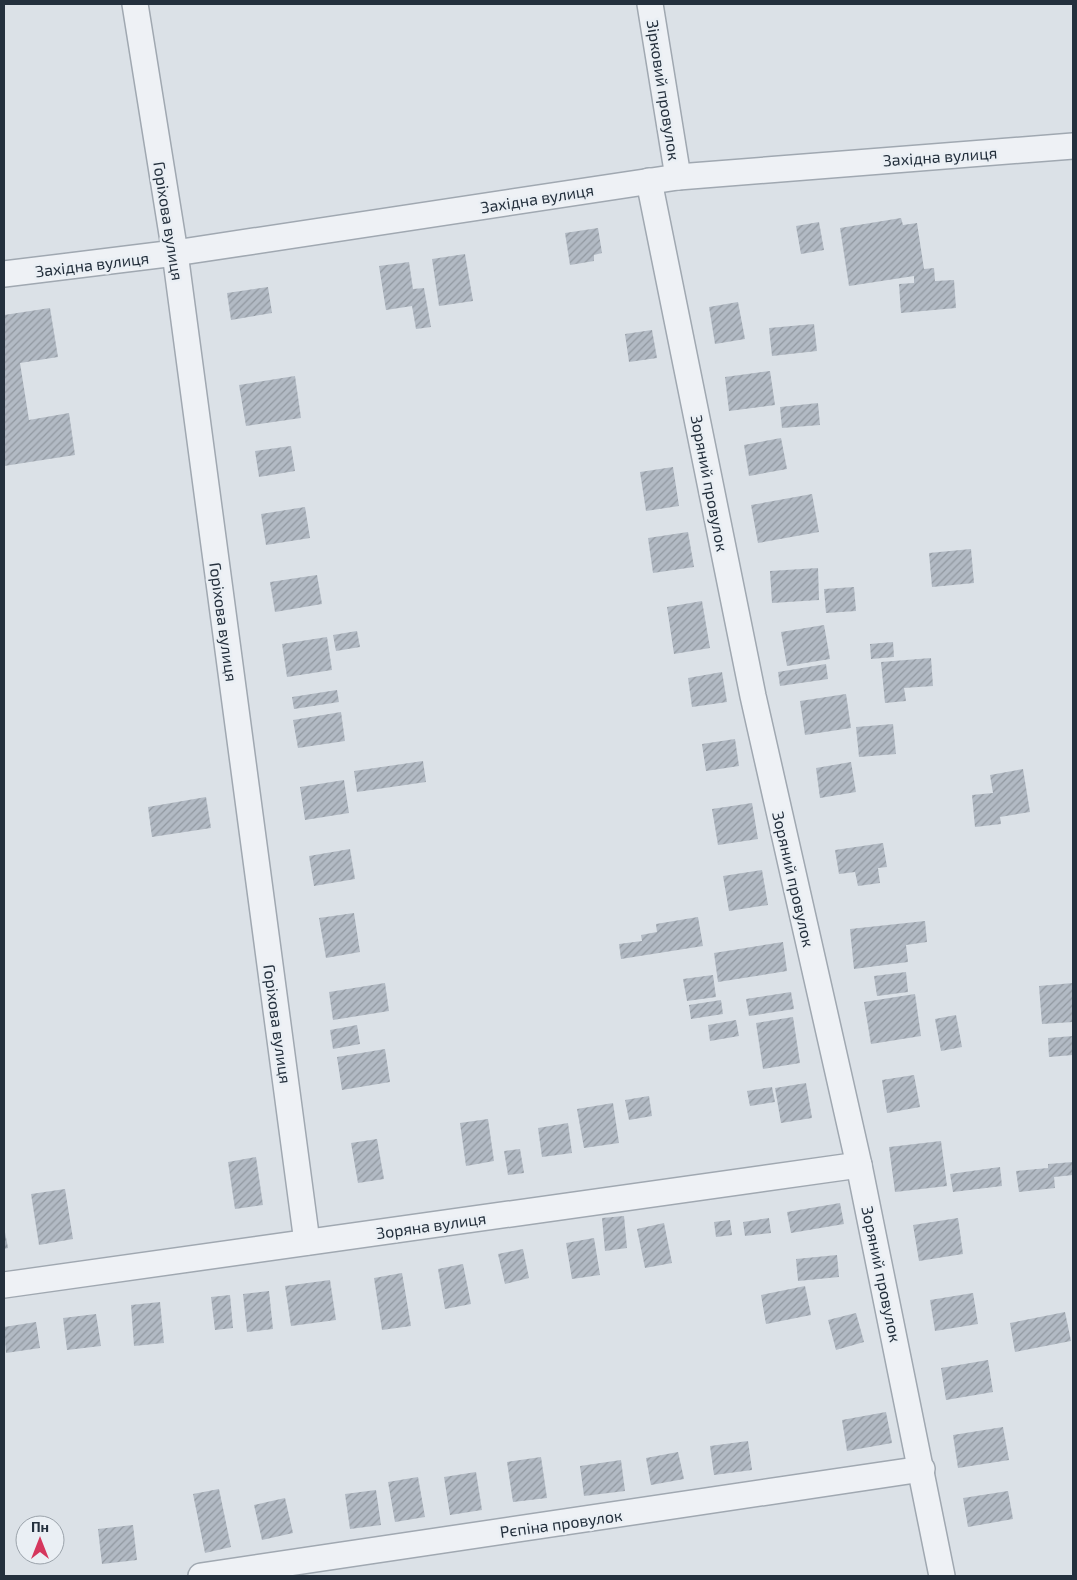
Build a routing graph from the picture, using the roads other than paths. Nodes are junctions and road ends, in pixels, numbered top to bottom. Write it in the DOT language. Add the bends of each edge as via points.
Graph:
graph roads {
  1 [pos="135,4"];
  2 [pos="650,4"];
  3 [pos="1073,146"];
  4 [pos="678,176"];
  5 [pos="649,181"];
  6 [pos="174,253"];
  7 [pos="4,274"];
  8 [pos="859,1165"];
  9 [pos="307,1242"];
  10 [pos="4,1285"];
  11 [pos="922,1469"];
  12 [pos="201,1576"];
  13 [pos="942,1576"];
  1 -- 6 [label="street, Горіхова вулиця"];
  2 -- 4 [label="street, Зірковий провулок"];
  3 -- 4 [label="street, Західна вулиця"];
  4 -- 5 [label="street, Західна вулиця"];
  5 -- 6 [label="street, Західна вулиця"];
  5 -- 8 [label="street, Зоряний провулок" via="753,696"];
  6 -- 7 [label="street, Західна вулиця"];
  6 -- 9 [label="street, Горіхова вулиця"];
  8 -- 9 [label="street, Зоряна вулиця"];
  8 -- 11 [label="street, Зоряний провулок"];
  9 -- 10 [label="street, Зоряна вулиця"];
  11 -- 12 [label="street, Рєпіна провулок"];
  11 -- 13 [label="street, Зоряний провулок"];
}
